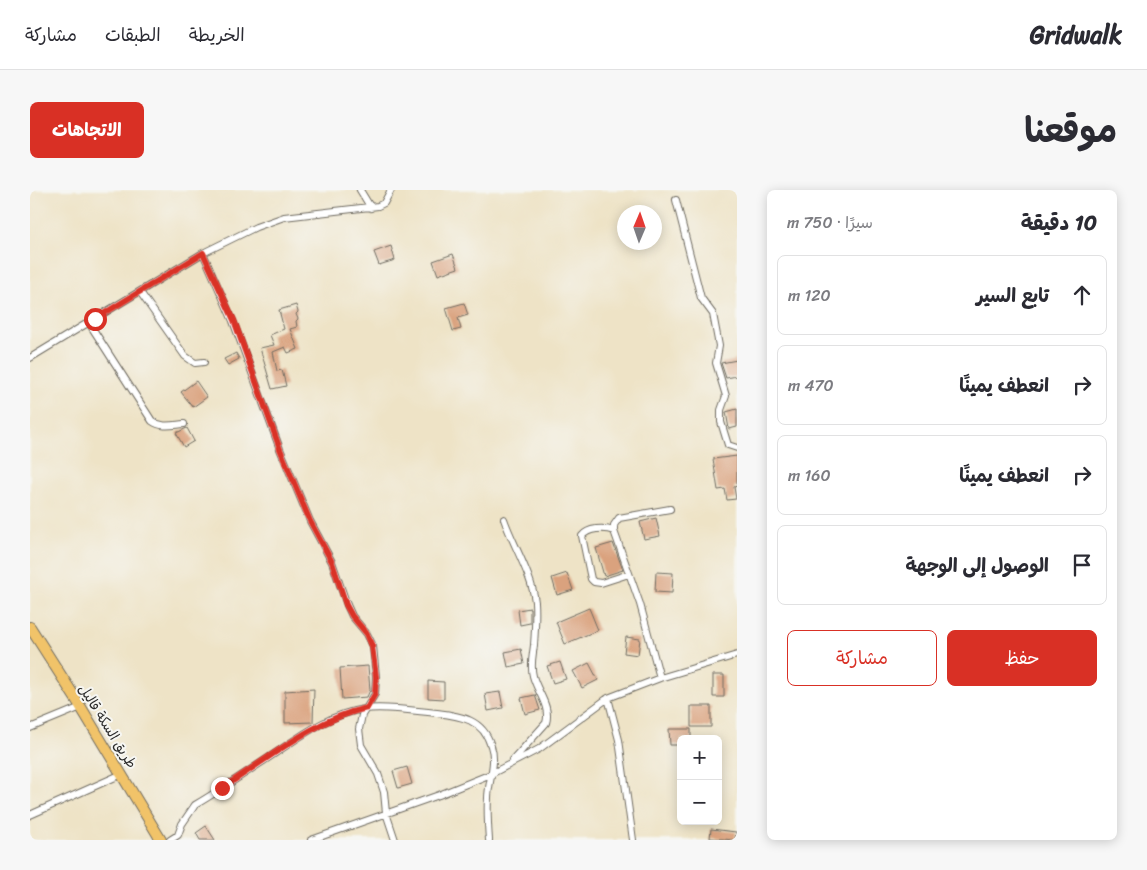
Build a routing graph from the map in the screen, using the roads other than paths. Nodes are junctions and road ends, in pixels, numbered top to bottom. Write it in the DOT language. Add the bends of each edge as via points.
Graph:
graph roads {
  1 [pos="360,190"];
  2 [pos="391,190"];
  3 [pos="676,200"];
  4 [pos="371,208"];
  5 [pos="203,253"];
  6 [pos="140,292"];
  7 [pos="89,323"];
  8 [pos="30,358"];
  9 [pos="204,362"];
  10 [pos="184,424"];
  11 [pos="737,448"];
  12 [pos="670,509"];
  13 [pos="504,519"];
  14 [pos="614,531"];
  15 [pos="630,574"];
  16 [pos="31,633"];
  17 [pos="737,656"];
  18 [pos="660,678"];
  19 [pos="608,698"];
  20 [pos="81,707"];
  21 [pos="367,708"];
  22 [pos="30,728"];
  23 [pos="506,767"];
  24 [pos="122,774"];
  25 [pos="491,774"];
  26 [pos="386,813"];
  27 [pos="30,815"];
  28 [pos="162,840"];
  29 [pos="170,840"];
  30 [pos="311,840"];
  31 [pos="395,840"];
  32 [pos="489,840"];
  33 [pos="633,840"];
  1 -- 4 [label="street"];
  2 -- 4 [label="street" via="384,203"];
  3 -- 11 [label="street" via="701,298 714,314 719,346 716,363 726,396 721,410 722,428 728,445"];
  4 -- 5 [label="street" via="284,217"];
  5 -- 6 [label="street"];
  5 -- 21 [label="street" via="234,320 280,449 310,521 332,562 346,605 372,646 375,694"];
  6 -- 7 [label="street"];
  6 -- 9 [label="street" via="185,356 195,363"];
  7 -- 8 [label="street"];
  7 -- 10 [label="street" via="152,422 166,426"];
  12 -- 14 [label="street" via="619,518"];
  13 -- 23 [label="street" via="534,600 536,612 531,667 548,717"];
  14 -- 15 [label="street"];
  14 -- 15 [label="street" via="603,528 582,536 591,579 601,583"];
  15 -- 18 [label="street"];
  16 -- 20 [label="main road, طريق السكة قاليل"];
  17 -- 18 [label="street"];
  18 -- 19 [label="street"];
  19 -- 23 [label="street" via="539,748"];
  19 -- 33 [label="street" via="619,740"];
  20 -- 22 [label="street"];
  20 -- 24 [label="main road, طريق السكة قاليل"];
  21 -- 25 [label="street" via="467,718 485,734 491,746"];
  21 -- 26 [label="street" via="359,729 361,745 378,774"];
  21 -- 29 [label="street" via="348,712 316,727 195,805 178,836"];
  23 -- 25 [label="street"];
  24 -- 27 [label="street"];
  24 -- 28 [label="main road, طريق السكة قاليل"];
  25 -- 26 [label="street"];
  25 -- 32 [label="street"];
  26 -- 30 [label="street"];
  26 -- 31 [label="street"];
}
